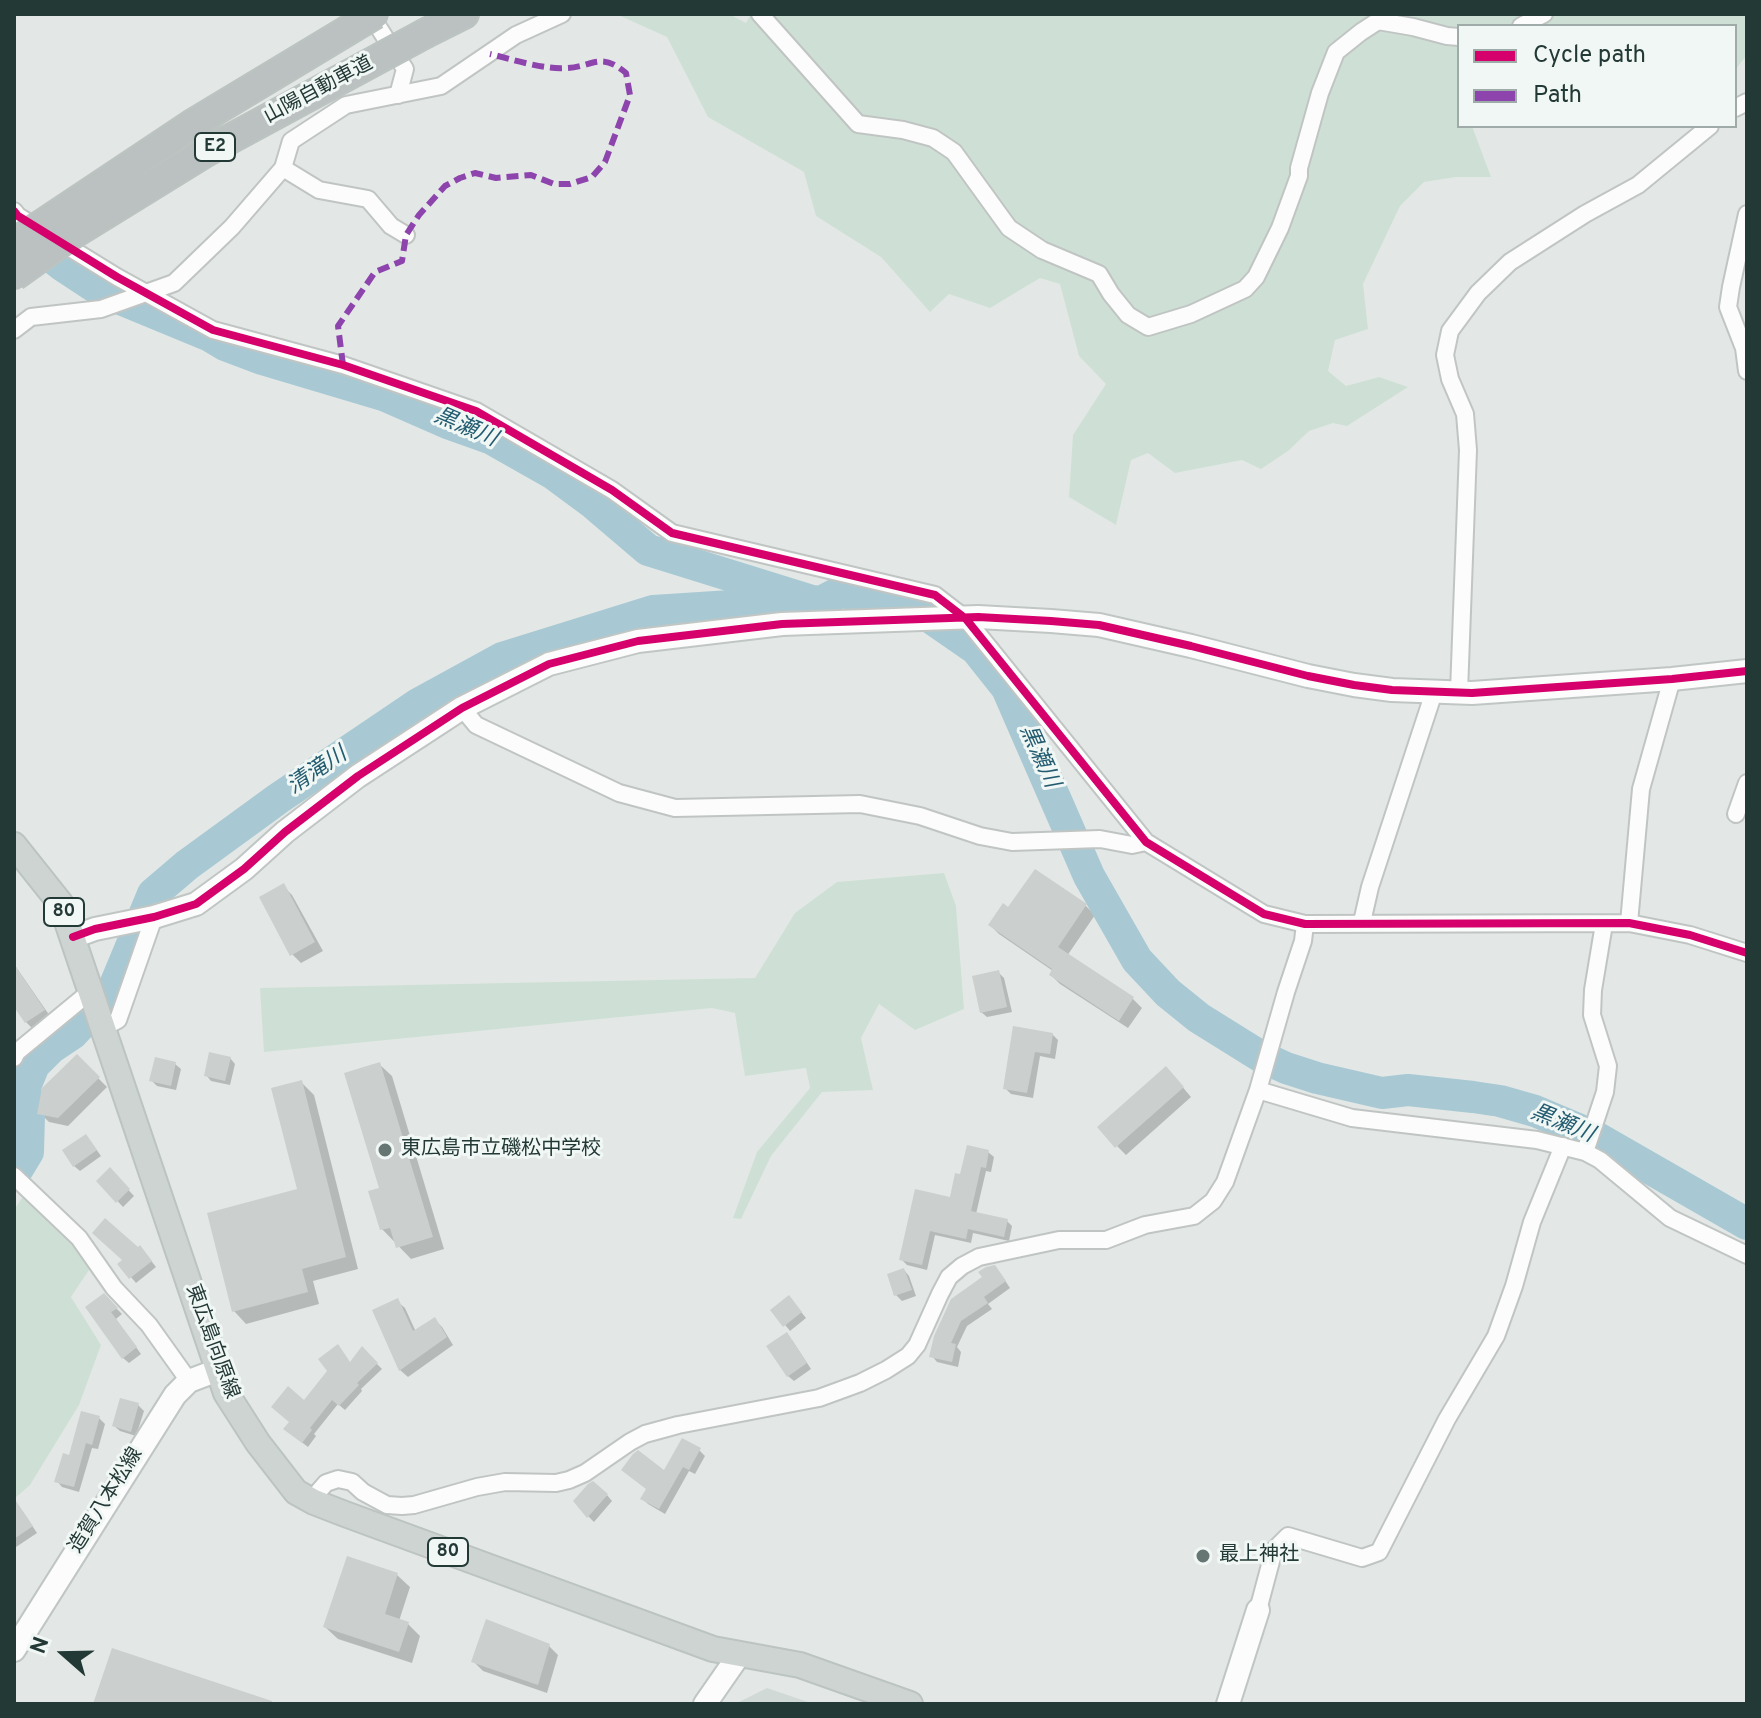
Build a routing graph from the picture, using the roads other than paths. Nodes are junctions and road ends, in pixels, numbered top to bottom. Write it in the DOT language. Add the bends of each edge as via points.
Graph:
graph roads {
  1 [pos="372,14"];
  2 [pos="464,14"];
  3 [pos="562,14"];
  4 [pos="760,14"];
  5 [pos="1544,14"];
  6 [pos="1525,24"];
  7 [pos="1457,37"];
  8 [pos="398,95"];
  9 [pos="1708,128"];
  10 [pos="283,168"];
  11 [pos="14,211"];
  12 [pos="1747,214"];
  13 [pos="406,235"];
  14 [pos="14,243"];
  15 [pos="14,276"];
  16 [pos="142,294"];
  17 [pos="14,330"];
  18 [pos="1747,371"];
  19 [pos="965,618"];
  20 [pos="1747,671"];
  21 [pos="1672,679"];
  22 [pos="1434,692"];
  23 [pos="1459,692"];
  24 [pos="462,708"];
  25 [pos="1747,783"];
  26 [pos="1736,814"];
  27 [pos="1146,842"];
  28 [pos="14,845"];
  29 [pos="143,919"];
  30 [pos="1362,922"];
  31 [pos="1629,923"];
  32 [pos="1305,924"];
  33 [pos="1604,924"];
  34 [pos="73,937"];
  35 [pos="1747,953"];
  36 [pos="91,991"];
  37 [pos="101,1023"];
  38 [pos="14,1058"];
  39 [pos="1259,1086"];
  40 [pos="1563,1146"];
  41 [pos="1585,1152"];
  42 [pos="17,1178"];
  43 [pos="1747,1255"];
  44 [pos="218,1370"];
  45 [pos="189,1381"];
  46 [pos="314,1502"];
  47 [pos="1258,1610"];
  48 [pos="14,1650"];
  49 [pos="739,1655"];
  50 [pos="705,1704"];
  51 [pos="910,1704"];
  52 [pos="1228,1704"];
  1 -- 8 [label="street" via="405,69"];
  1 -- 14 [label="highway, 山陽自動車道 / E2, bridge" via="191,125"];
  2 -- 15 [label="highway, 山陽自動車道 / E2, bridge" via="206,152"];
  3 -- 8 [label="street" via="516,35 441,86"];
  4 -- 7 [label="street" via="858,124 933,138 954,152 1009,228 1042,250 1099,274 1128,315 1148,327 1191,314 1245,289 1256,277 1299,176 1336,52 1378,21"];
  5 -- 6 [label="street"];
  8 -- 10 [label="street" via="346,105 291,141"];
  9 -- 23 [label="street" via="1638,185 1510,262 1450,331 1445,355 1465,414 1468,450"];
  10 -- 13 [label="street" via="319,190 368,199"];
  10 -- 16 [label="street" via="174,283"];
  11 -- 16 [label="street"];
  12 -- 18 [label="street" via="1728,307"];
  16 -- 17 [label="street" via="101,309 31,317"];
  16 -- 19 [label="street" via="213,330 343,365 476,411 612,490 672,533 935,595"];
  19 -- 22 [label="street" via="1099,625 1308,676"];
  19 -- 24 [label="street" via="782,624 638,641 549,664"];
  19 -- 27 [label="street"];
  20 -- 21 [label="street"];
  21 -- 23 [label="street"];
  21 -- 31 [label="street" via="1641,789"];
  22 -- 23 [label="street"];
  22 -- 30 [label="street"];
  24 -- 27 [label="street" via="476,725 619,793 675,808 860,804 1012,842"];
  24 -- 29 [label="street" via="358,776 196,904"];
  25 -- 26 [label="street"];
  27 -- 32 [label="street" via="1264,914"];
  28 -- 34 [label="main road, 東広島向原線 / 80" via="61,904"];
  29 -- 34 [label="street"];
  29 -- 37 [label="street" via="118,1020"];
  30 -- 32 [label="street"];
  30 -- 33 [label="street"];
  31 -- 33 [label="street"];
  31 -- 35 [label="street"];
  32 -- 39 [label="street"];
  33 -- 41 [label="street" via="1592,1015 1608,1066 1599,1117"];
  34 -- 36 [label="main road, 東広島向原線 / 80"];
  36 -- 37 [label="main road, 東広島向原線 / 80"];
  36 -- 38 [label="street"];
  37 -- 44 [label="main road, 東広島向原線 / 80"];
  39 -- 40 [label="street" via="1352,1118"];
  39 -- 46 [label="street" via="1225,1182 1194,1216 1145,1225 1106,1240 1059,1240 979,1257 949,1277 908,1356 860,1383 819,1398 645,1434 585,1473 556,1483 505,1482 402,1506 387,1505 338,1479 326,1483"];
  40 -- 41 [label="street"];
  40 -- 47 [label="street" via="1496,1336 1379,1552 1362,1558 1288,1536 1274,1550"];
  41 -- 43 [label="street" via="1670,1218"];
  42 -- 45 [label="street" via="79,1238"];
  44 -- 45 [label="street, 造賀八本松線"];
  44 -- 46 [label="main road, 東広島向原線 / 80" via="226,1393 258,1443 296,1492"];
  45 -- 48 [label="street, 造賀八本松線" via="163,1412"];
  46 -- 49 [label="main road, 東広島向原線 / 80"];
  47 -- 52 [label="street"];
  49 -- 50 [label="street"];
  49 -- 51 [label="main road, 東広島向原線 / 80" via="800,1665"];
}
